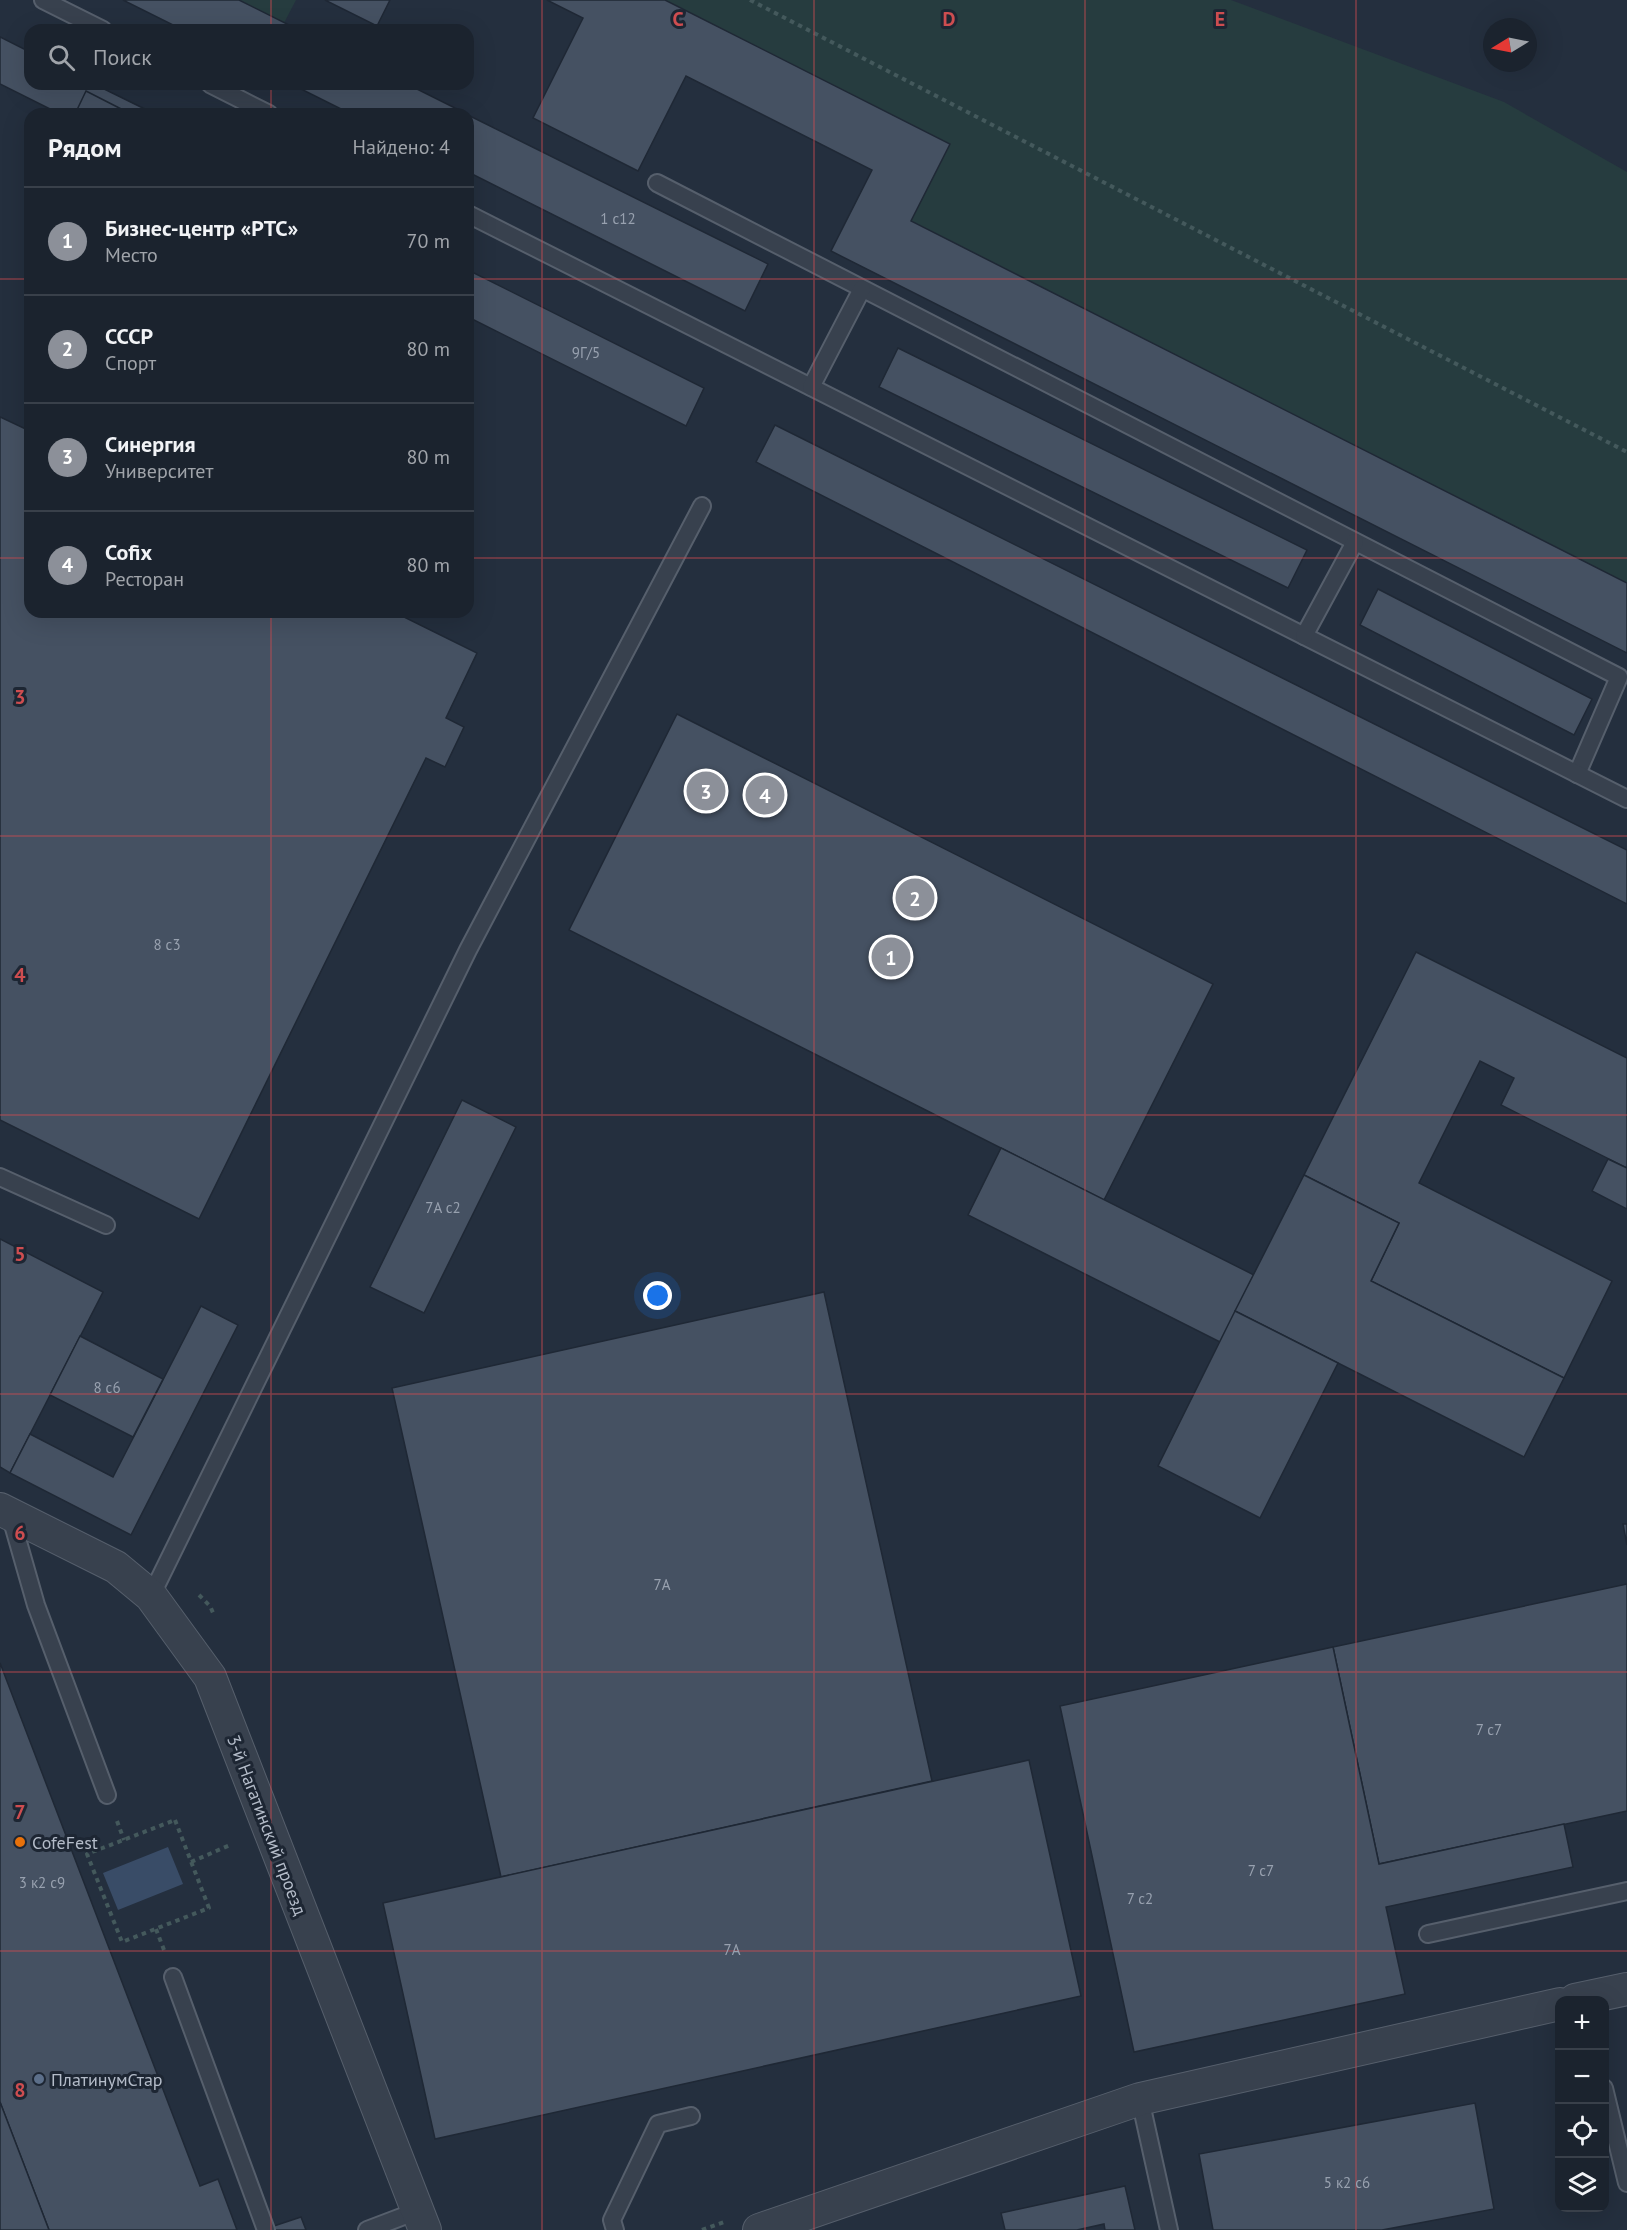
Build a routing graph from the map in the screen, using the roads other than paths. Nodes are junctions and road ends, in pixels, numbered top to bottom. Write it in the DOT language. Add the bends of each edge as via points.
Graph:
graph roads {
  1 [pos="43,0"];
  2 [pos="91,24"];
  3 [pos="222,90"];
  4 [pos="257,108"];
  5 [pos="657,183"];
  6 [pos="474,217"];
  7 [pos="862,289"];
  8 [pos="811,387"];
  9 [pos="702,506"];
  10 [pos="1355,542"];
  11 [pos="1304,636"];
  12 [pos="1577,774"];
  13 [pos="1627,799"];
  14 [pos="0,1177"];
  15 [pos="106,1225"];
  16 [pos="5,1511"];
  17 [pos="151,1596"];
  18 [pos="107,1795"];
  19 [pos="1627,1891"];
  20 [pos="1428,1934"];
  21 [pos="172,1977"];
  22 [pos="1627,1989"];
  23 [pos="1597,1996"];
  24 [pos="1555,2005"];
  25 [pos="1140,2098"];
  26 [pos="1609,2104"];
  27 [pos="692,2116"];
  28 [pos="1627,2183"];
  29 [pos="421,2221"];
  30 [pos="266,2230"];
  31 [pos="367,2230"];
  32 [pos="615,2230"];
  33 [pos="759,2230"];
  34 [pos="1169,2230"];
  1 -- 2 [label="lane"];
  3 -- 4 [label="lane"];
  5 -- 7 [label="lane"];
  6 -- 8 [label="lane"];
  7 -- 8 [label="lane"];
  7 -- 10 [label="lane"];
  8 -- 11 [label="lane"];
  9 -- 17 [label="lane" via="468,950"];
  10 -- 11 [label="lane"];
  10 -- 12 [label="lane" via="1619,677"];
  11 -- 12 [label="lane"];
  12 -- 13 [label="lane"];
  14 -- 15 [label="lane"];
  16 -- 17 [label="street, 3-й Нагатинский проезд" via="116,1567"];
  16 -- 18 [label="lane"];
  17 -- 29 [label="street, 3-й Нагатинский проезд" via="210,1677"];
  19 -- 20 [label="lane"];
  21 -- 30 [label="lane"];
  22 -- 23 [label="street"];
  24 -- 25 [label="street"];
  25 -- 33 [label="street"];
  25 -- 34 [label="lane"];
  26 -- 28 [label="lane"];
  27 -- 32 [label="lane" via="658,2124 612,2220"];
  29 -- 31 [label="lane"];
}
